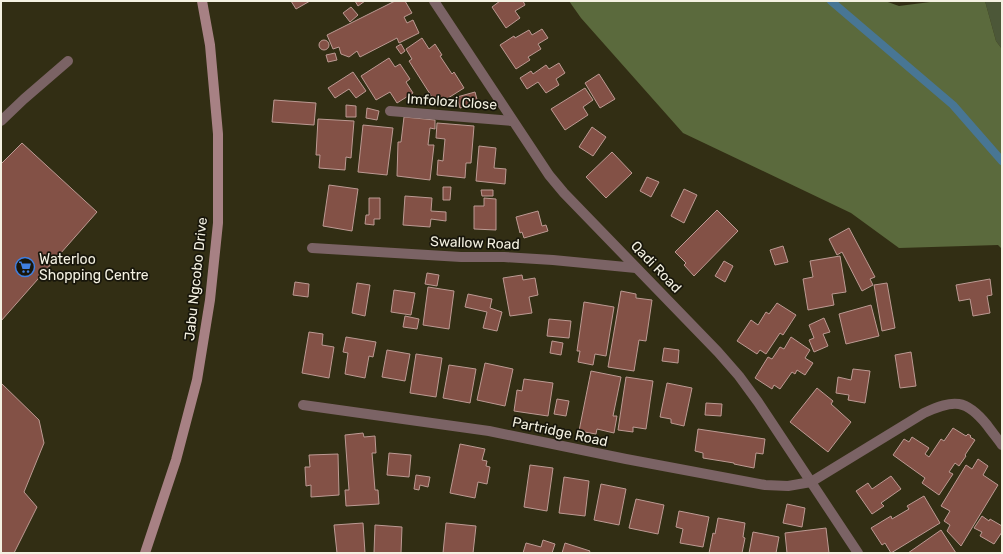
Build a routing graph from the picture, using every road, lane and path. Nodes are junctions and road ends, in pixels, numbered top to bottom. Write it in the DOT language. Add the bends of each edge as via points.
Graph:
graph roads {
  1 [pos="202,1"];
  2 [pos="434,1"];
  3 [pos="68,61"];
  4 [pos="390,111"];
  5 [pos="1,121"];
  6 [pos="512,121"];
  7 [pos="312,248"];
  8 [pos="636,268"];
  9 [pos="303,405"];
  10 [pos="1002,445"];
  11 [pos="811,482"];
  12 [pos="145,553"];
  13 [pos="858,553"];
  1 -- 12 [label="main road, Jabu Ngcobo Drive" via="210,45 218,134 218,223 210,300 197,380 176,460"];
  2 -- 6 [label="street, Qadi Road"];
  3 -- 5 [label="street"];
  4 -- 6 [label="street, Imfolozi Close"];
  6 -- 8 [label="street, Qadi Road" via="564,193"];
  7 -- 8 [label="street, Swallow Road" via="538,259"];
  8 -- 11 [label="street, Qadi Road" via="739,376"];
  9 -- 11 [label="street, Partridge Road" via="489,431 765,485 788,486"];
  10 -- 11 [label="street" via="978,414 968,406 948,405 924,413"];
  11 -- 13 [label="street, Qadi Road"];
}
